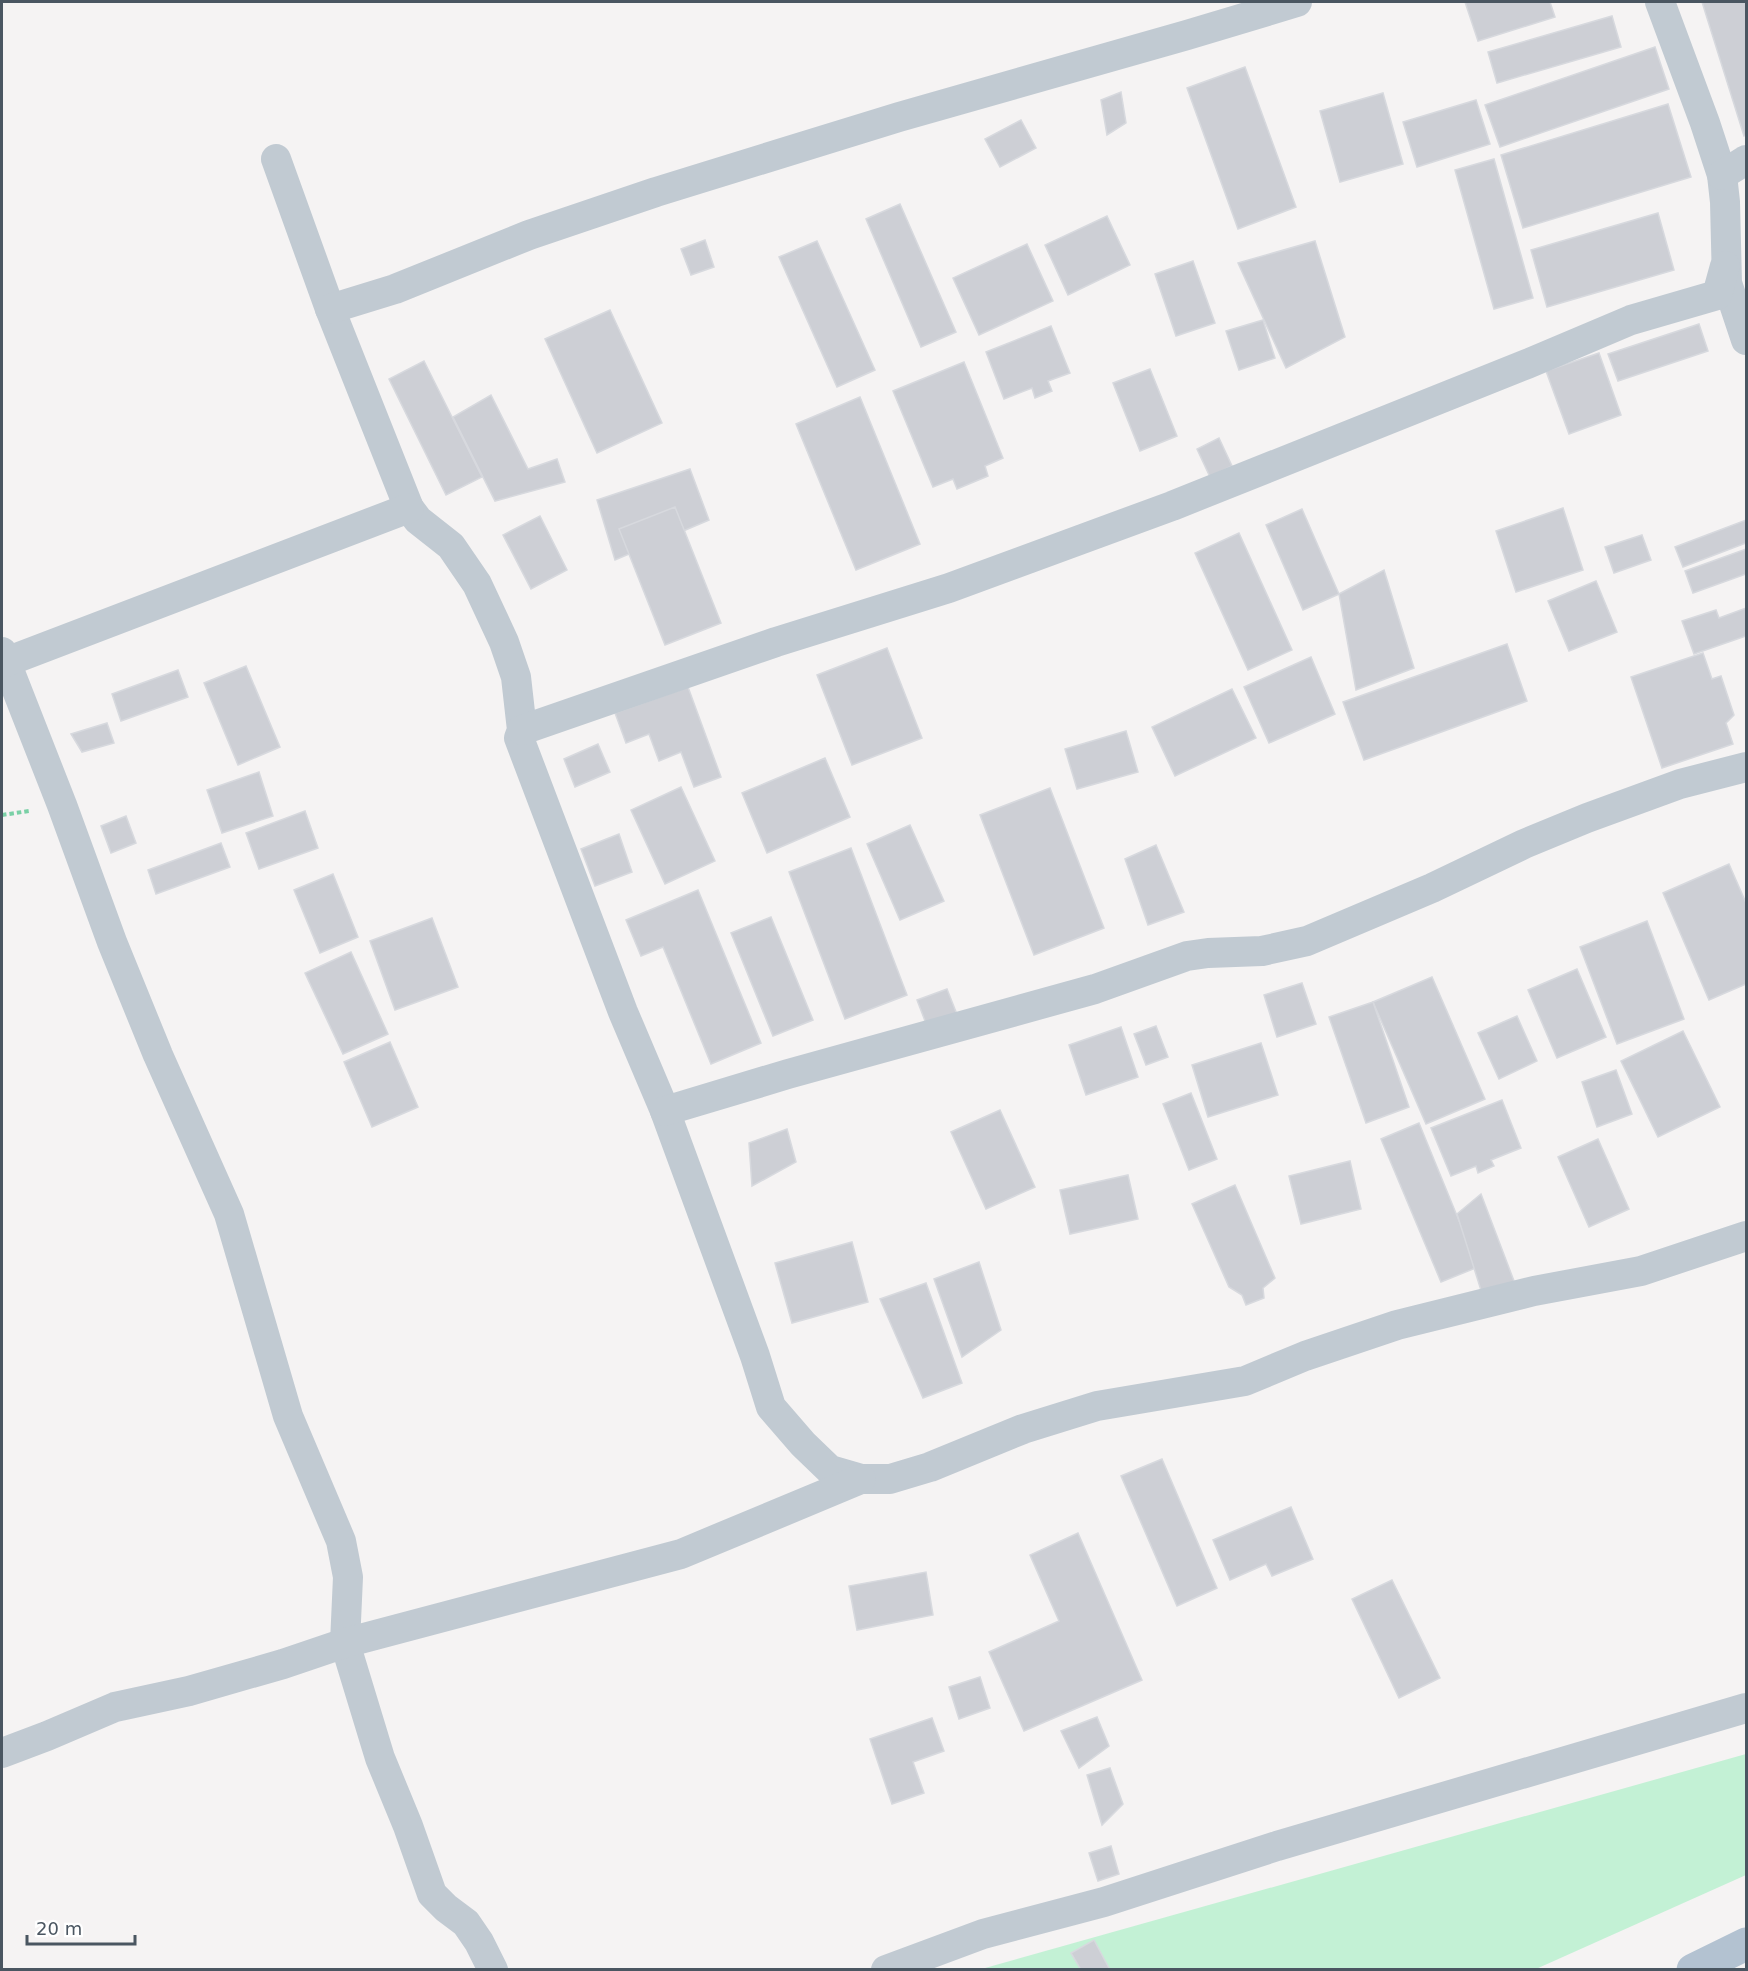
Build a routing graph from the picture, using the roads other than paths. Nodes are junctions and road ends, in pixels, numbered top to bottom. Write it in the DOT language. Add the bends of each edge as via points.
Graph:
graph roads {
  1 [pos="1297,2"];
  2 [pos="1660,2"];
  3 [pos="276,159"];
  4 [pos="1746,160"];
  5 [pos="1722,176"];
  6 [pos="1725,266"];
  7 [pos="330,309"];
  8 [pos="1746,340"];
  9 [pos="409,508"];
  10 [pos="4,657"];
  11 [pos="522,730"];
  12 [pos="1746,767"];
  13 [pos="665,1110"];
  14 [pos="1746,1236"];
  15 [pos="861,1479"];
  16 [pos="345,1643"];
  17 [pos="1746,1707"];
  18 [pos="2,1753"];
  19 [pos="1746,1944"];
  20 [pos="493,1970"];
  21 [pos="886,1970"];
  22 [pos="1693,1970"];
  1 -- 7 [label="street" via="656,192"];
  2 -- 5 [label="street"];
  3 -- 7 [label="street"];
  4 -- 5 [label="street"];
  5 -- 6 [label="street"];
  6 -- 8 [label="street"];
  6 -- 11 [label="street" via="1717,295 1631,320 1172,506 949,588 776,642"];
  7 -- 9 [label="street"];
  9 -- 10 [label="street"];
  9 -- 11 [label="street" via="451,546 477,584 516,677"];
  10 -- 16 [label="street" via="149,1034 229,1214 288,1416 341,1541 348,1577"];
  11 -- 13 [label="street" via="519,738 623,1012"];
  12 -- 13 [label="street" via="1680,784 1524,844 1307,941 1262,951 1187,956 1095,990"];
  13 -- 15 [label="street" via="771,1407 830,1470"];
  14 -- 15 [label="street" via="1641,1271 1534,1291 1397,1326 1305,1356 1245,1381 1097,1406 1023,1429 930,1467 890,1479"];
  15 -- 16 [label="street" via="681,1554"];
  16 -- 18 [label="street" via="283,1664 115,1707"];
  16 -- 20 [label="street" via="380,1758 432,1894 466,1923"];
  17 -- 21 [label="street" via="1104,1902 983,1934"];
  19 -- 22 [label="main road"];
}
